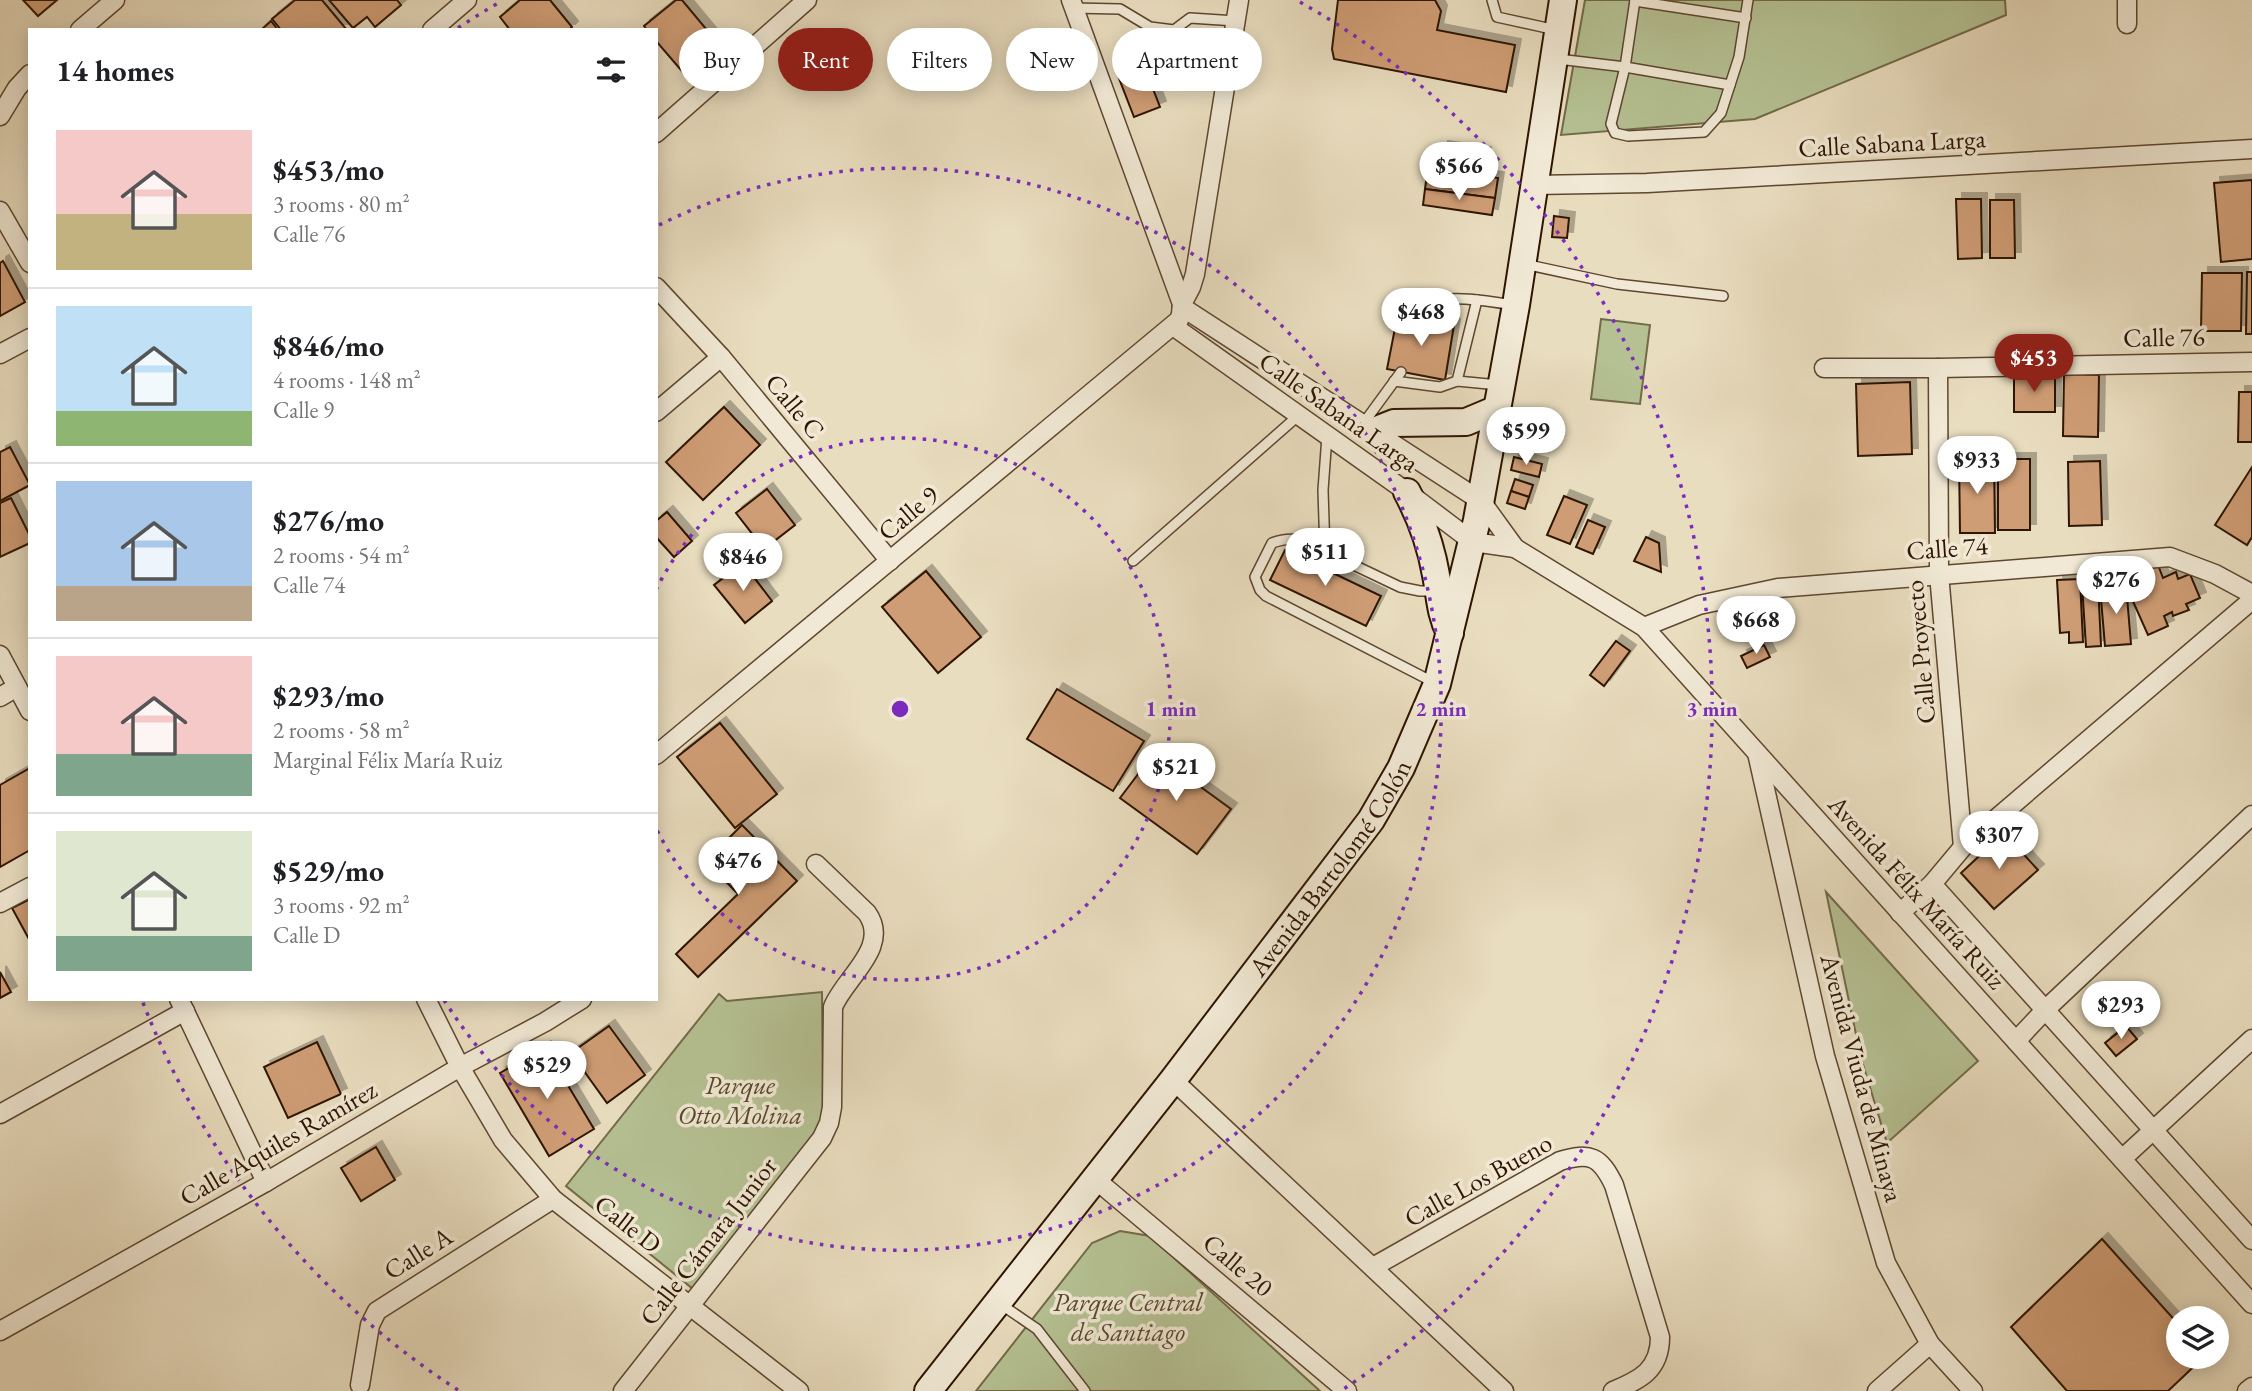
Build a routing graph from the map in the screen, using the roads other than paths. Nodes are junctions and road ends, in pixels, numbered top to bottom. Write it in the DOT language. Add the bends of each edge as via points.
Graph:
graph roads {
  1 [pos="115,0"];
  2 [pos="467,0"];
  3 [pos="807,0"];
  4 [pos="1240,0"];
  5 [pos="1492,0"];
  6 [pos="1563,0"];
  7 [pos="1635,0"];
  8 [pos="1748,0"];
  9 [pos="2127,0"];
  10 [pos="1072,4"];
  11 [pos="1745,18"];
  12 [pos="1236,22"];
  13 [pos="2127,24"];
  14 [pos="82,28"];
  15 [pos="434,28"];
  16 [pos="1557,30"];
  17 [pos="1553,58"];
  18 [pos="1625,67"];
  19 [pos="28,76"];
  20 [pos="1731,85"];
  21 [pos="0,116"];
  22 [pos="658,131"];
  23 [pos="2252,149"];
  24 [pos="1534,185"];
  25 [pos="0,211"];
  26 [pos="28,260"];
  27 [pos="1521,263"];
  28 [pos="658,289"];
  29 [pos="1723,296"];
  30 [pos="1477,300"];
  31 [pos="1182,305"];
  32 [pos="1516,305"];
  33 [pos="1426,321"];
  34 [pos="1173,326"];
  35 [pos="28,339"];
  36 [pos="0,354"];
  37 [pos="721,357"];
  38 [pos="2252,362"];
  39 [pos="1824,368"];
  40 [pos="1938,368"];
  41 [pos="1401,372"];
  42 [pos="1394,381"];
  43 [pos="1457,381"];
  44 [pos="1499,397"];
  45 [pos="658,410"];
  46 [pos="1299,415"];
  47 [pos="1368,427"];
  48 [pos="1327,436"];
  49 [pos="1407,492"];
  50 [pos="1481,500"];
  51 [pos="1473,542"];
  52 [pos="1515,548"];
  53 [pos="1325,552"];
  54 [pos="890,561"];
  55 [pos="1132,561"];
  56 [pos="1939,574"];
  57 [pos="1438,587"];
  58 [pos="2252,594"];
  59 [pos="2252,600"];
  60 [pos="1644,627"];
  61 [pos="1451,634"];
  62 [pos="0,655"];
  63 [pos="1437,684"];
  64 [pos="17,687"];
  65 [pos="0,697"];
  66 [pos="28,707"];
  67 [pos="1756,752"];
  68 [pos="658,753"];
  69 [pos="2252,815"];
  70 [pos="1964,847"];
  71 [pos="816,864"];
  72 [pos="1932,884"];
  73 [pos="28,888"];
  74 [pos="0,903"];
  75 [pos="1900,913"];
  76 [pos="427,1001"];
  77 [pos="579,1001"];
  78 [pos="182,1005"];
  79 [pos="2046,1009"];
  80 [pos="2252,1039"];
  81 [pos="2016,1041"];
  82 [pos="460,1068"];
  83 [pos="1173,1080"];
  84 [pos="0,1114"];
  85 [pos="2153,1130"];
  86 [pos="2122,1159"];
  87 [pos="1095,1179"];
  88 [pos="266,1182"];
  89 [pos="553,1199"];
  90 [pos="2252,1240"];
  91 [pos="1373,1267"];
  92 [pos="998,1302"];
  93 [pos="2252,1304"];
  94 [pos="691,1306"];
  95 [pos="0,1331"];
  96 [pos="1930,1344"];
  97 [pos="359,1385"];
  98 [pos="2252,1387"];
  99 [pos="623,1391"];
  100 [pos="799,1391"];
  101 [pos="928,1391"];
  102 [pos="1085,1391"];
  103 [pos="1347,1391"];
  104 [pos="1504,1391"];
  105 [pos="1613,1391"];
  106 [pos="1877,1391"];
  107 [pos="1973,1391"];
  108 [pos="2247,1391"];
  1 -- 14 [label="street"];
  2 -- 15 [label="street"];
  3 -- 22 [label="street"];
  4 -- 12 [label="street, Calle 9"];
  5 -- 16 [label="lane" via="1497,18"];
  6 -- 16 [label="main road, Avenida Bartolomé Colón"];
  7 -- 11 [label="lane"];
  7 -- 18 [label="lane"];
  8 -- 11 [label="lane"];
  9 -- 13 [label="street"];
  10 -- 12 [label="lane" via="1120,9 1150,27 1174,30 1190,18"];
  10 -- 31 [label="street"];
  11 -- 20 [label="lane"];
  12 -- 31 [label="street, Calle 9" via="1195,274"];
  16 -- 17 [label="main road, Avenida Bartolomé Colón"];
  17 -- 18 [label="lane"];
  17 -- 24 [label="main road, Avenida Bartolomé Colón"];
  18 -- 20 [label="lane"];
  18 -- 20 [label="lane" via="1611,124 1615,133 1628,136 1704,132 1721,113"];
  19 -- 21 [label="street"];
  23 -- 24 [label="street, Calle Sabana Larga" via="1647,183"];
  24 -- 27 [label="main road, Avenida Bartolomé Colón"];
  25 -- 26 [label="street"];
  27 -- 29 [label="lane" via="1617,284"];
  27 -- 32 [label="main road, Avenida Bartolomé Colón"];
  28 -- 37 [label="street, Calle C"];
  30 -- 32 [label="lane"];
  30 -- 33 [label="lane" via="1445,299"];
  30 -- 43 [label="lane"];
  31 -- 34 [label="street, Calle 9"];
  31 -- 47 [label="street, Calle Sabana Larga"];
  32 -- 44 [label="main road, Avenida Bartolomé Colón"];
  34 -- 46 [label="street, Calle Sabana Larga"];
  34 -- 54 [label="street, Calle 9"];
  35 -- 36 [label="street"];
  37 -- 45 [label="street"];
  37 -- 54 [label="street, Calle C"];
  38 -- 40 [label="street, Calle 76"];
  39 -- 40 [label="street, Calle 76"];
  40 -- 56 [label="street, Calle Proyecto"];
  41 -- 42 [label="lane"];
  42 -- 43 [label="lane" via="1440,387"];
  42 -- 47 [label="lane"];
  43 -- 44 [label="lane"];
  44 -- 47 [label="main road" via="1466,422"];
  44 -- 50 [label="main road, Avenida Bartolomé Colón"];
  46 -- 48 [label="street, Calle Sabana Larga"];
  46 -- 55 [label="lane"];
  47 -- 50 [label="street, Calle Sabana Larga"];
  48 -- 49 [label="street, Calle Sabana Larga"];
  48 -- 53 [label="lane"];
  49 -- 51 [label="street, Calle Sabana Larga"];
  49 -- 57 [label="main road" via="1421,520"];
  50 -- 51 [label="main road, Avenida Bartolomé Colón"];
  50 -- 52 [label="street, Avenida Félix María Ruiz"];
  51 -- 52 [label="street, Avenida Félix María Ruiz"];
  51 -- 61 [label="main road, Avenida Bartolomé Colón"];
  52 -- 60 [label="street, Avenida Félix María Ruiz"];
  53 -- 57 [label="lane" via="1400,587 1429,591"];
  53 -- 63 [label="lane" via="1292,538 1272,543 1256,584 1266,596"];
  54 -- 68 [label="street, Calle 9"];
  56 -- 58 [label="street, Calle 74" via="2170,557"];
  56 -- 60 [label="street, Calle 74" via="1778,588 1699,605"];
  56 -- 70 [label="street, Calle Proyecto"];
  57 -- 61 [label="main road"];
  59 -- 70 [label="street"];
  60 -- 67 [label="street, Avenida Félix María Ruiz"];
  61 -- 63 [label="main road, Avenida Bartolomé Colón"];
  62 -- 64 [label="street"];
  63 -- 83 [label="main road, Avenida Bartolomé Colón" via="1401,768 1371,820"];
  64 -- 65 [label="street"];
  64 -- 66 [label="street"];
  67 -- 75 [label="street, Avenida Félix María Ruiz"];
  67 -- 96 [label="street, Avenida Viuda de Minaya" via="1844,1121 1886,1263"];
  69 -- 79 [label="street"];
  70 -- 72 [label="street"];
  71 -- 94 [label="street, Calle Cámara Junior" via="867,913 875,930 871,951 833,1007 829,1123"];
  72 -- 75 [label="street"];
  72 -- 79 [label="street"];
  73 -- 74 [label="street"];
  75 -- 81 [label="street, Avenida Félix María Ruiz"];
  76 -- 82 [label="street, Calle D"];
  77 -- 82 [label="street, Calle Aquiles Ramírez"];
  78 -- 84 [label="street"];
  78 -- 88 [label="street"];
  79 -- 81 [label="street"];
  79 -- 85 [label="street"];
  80 -- 85 [label="street"];
  81 -- 86 [label="street, Avenida Félix María Ruiz"];
  82 -- 88 [label="street, Calle Aquiles Ramírez"];
  82 -- 89 [label="street, Calle D" via="503,1140"];
  83 -- 87 [label="main road, Avenida Bartolomé Colón"];
  83 -- 91 [label="street"];
  85 -- 86 [label="street"];
  85 -- 90 [label="street"];
  86 -- 93 [label="street, Avenida Félix María Ruiz"];
  87 -- 92 [label="main road, Avenida Bartolomé Colón"];
  87 -- 103 [label="street, Calle 20"];
  88 -- 95 [label="street, Calle Aquiles Ramírez"];
  89 -- 94 [label="street, Calle D"];
  89 -- 97 [label="street, Calle A" via="377,1311"];
  91 -- 104 [label="street"];
  91 -- 105 [label="street, Calle Los Bueno" via="1560,1161 1593,1158 1606,1169 1614,1185 1660,1337 1660,1352 1646,1373"];
  92 -- 101 [label="main road, Avenida Bartolomé Colón"];
  92 -- 102 [label="lane" via="1037,1329"];
  94 -- 99 [label="street, Calle Cámara Junior"];
  94 -- 100 [label="street, Calle D"];
  96 -- 106 [label="street"];
  96 -- 107 [label="street, Avenida Viuda de Minaya"];
  98 -- 108 [label="street"];
}
